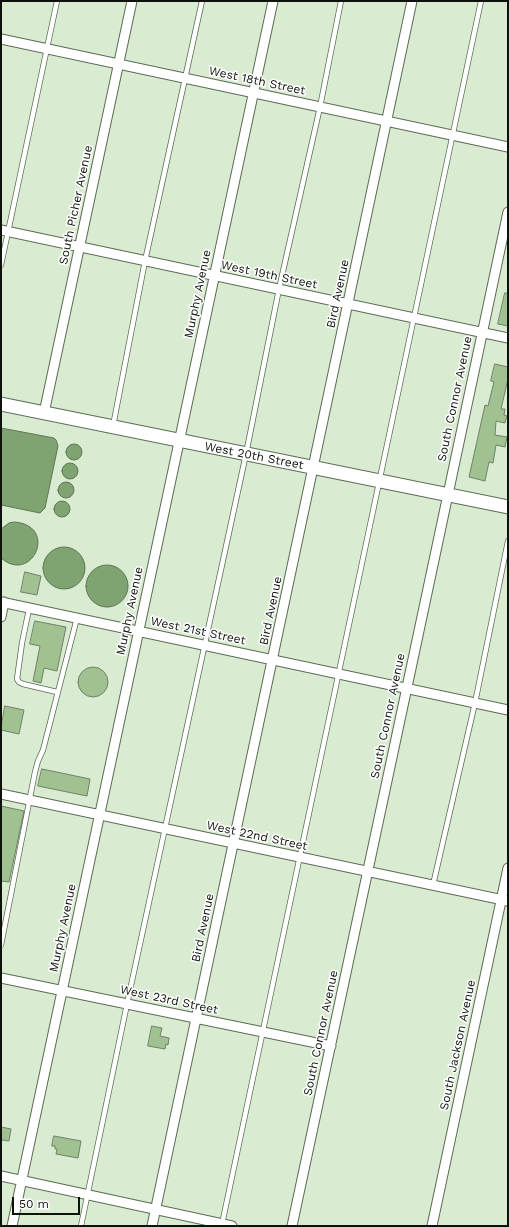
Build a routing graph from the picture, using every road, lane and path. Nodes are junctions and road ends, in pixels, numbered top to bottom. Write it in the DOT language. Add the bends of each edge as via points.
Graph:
graph roads {
  1 [pos="57,1"];
  2 [pos="132,1"];
  3 [pos="202,1"];
  4 [pos="273,1"];
  5 [pos="341,1"];
  6 [pos="412,1"];
  7 [pos="481,1"];
  8 [pos="1,39"];
  9 [pos="47,49"];
  10 [pos="119,64"];
  11 [pos="185,78"];
  12 [pos="253,92"];
  13 [pos="320,107"];
  14 [pos="387,121"];
  15 [pos="452,135"];
  16 [pos="508,147"];
  17 [pos="508,212"];
  18 [pos="4,231"];
  19 [pos="80,247"];
  20 [pos="145,261"];
  21 [pos="1,265"];
  22 [pos="215,276"];
  23 [pos="279,289"];
  24 [pos="348,304"];
  25 [pos="414,318"];
  26 [pos="482,332"];
  27 [pos="508,338"];
  28 [pos="1,404"];
  29 [pos="44,413"];
  30 [pos="113,427"];
  31 [pos="179,441"];
  32 [pos="246,454"];
  33 [pos="314,468"];
  34 [pos="380,481"];
  35 [pos="447,495"];
  36 [pos="508,507"];
  37 [pos="508,541"];
  38 [pos="3,602"];
  39 [pos="29,609"];
  40 [pos="1,617"];
  41 [pos="76,618"];
  42 [pos="138,631"];
  43 [pos="204,645"];
  44 [pos="273,660"];
  45 [pos="339,674"];
  46 [pos="406,689"];
  47 [pos="58,692"];
  48 [pos="475,703"];
  49 [pos="508,710"];
  50 [pos="1,794"];
  51 [pos="29,800"];
  52 [pos="99,814"];
  53 [pos="165,828"];
  54 [pos="234,843"];
  55 [pos="300,857"];
  56 [pos="508,868"];
  57 [pos="368,871"];
  58 [pos="433,885"];
  59 [pos="505,901"];
  60 [pos="1,945"];
  61 [pos="1,978"];
  62 [pos="62,990"];
  63 [pos="127,1004"];
  64 [pos="196,1018"];
  65 [pos="263,1032"];
  66 [pos="331,1046"];
  67 [pos="1,1176"];
  68 [pos="22,1181"];
  69 [pos="88,1195"];
  70 [pos="156,1209"];
  71 [pos="221,1225"];
  72 [pos="12,1226"];
  73 [pos="81,1226"];
  74 [pos="152,1226"];
  75 [pos="232,1226"];
  76 [pos="292,1226"];
  77 [pos="432,1226"];
  1 -- 9 [label="lane"];
  2 -- 10 [label="street, South Picher Avenue"];
  3 -- 11 [label="lane"];
  4 -- 12 [label="street, Murphy Avenue"];
  5 -- 13 [label="lane"];
  6 -- 14 [label="street, Bird Avenue"];
  7 -- 15 [label="lane"];
  8 -- 9 [label="street, West 18th Street"];
  9 -- 10 [label="street, West 18th Street"];
  9 -- 18 [label="lane"];
  10 -- 11 [label="street, West 18th Street"];
  10 -- 19 [label="street, South Picher Avenue"];
  11 -- 12 [label="street, West 18th Street"];
  11 -- 20 [label="lane"];
  12 -- 13 [label="street, West 18th Street"];
  12 -- 22 [label="street, Murphy Avenue"];
  13 -- 14 [label="street, West 18th Street"];
  13 -- 23 [label="lane"];
  14 -- 15 [label="street, West 18th Street"];
  14 -- 24 [label="street, Bird Avenue"];
  15 -- 16 [label="street, West 18th Street"];
  15 -- 25 [label="lane"];
  17 -- 26 [label="street, South Connor Avenue"];
  18 -- 19 [label="street, West 19th Street"];
  18 -- 21 [label="lane"];
  19 -- 20 [label="street, West 19th Street"];
  19 -- 29 [label="street, South Picher Avenue"];
  20 -- 22 [label="street, West 19th Street"];
  20 -- 30 [label="lane"];
  22 -- 23 [label="street, West 19th Street"];
  22 -- 31 [label="street, Murphy Avenue"];
  23 -- 24 [label="street, West 19th Street"];
  23 -- 32 [label="lane"];
  24 -- 25 [label="street, West 19th Street"];
  24 -- 33 [label="street, Bird Avenue"];
  25 -- 26 [label="street, West 19th Street"];
  25 -- 34 [label="lane"];
  26 -- 27 [label="street, West 19th Street"];
  26 -- 35 [label="street, South Connor Avenue"];
  28 -- 29 [label="main road, West 20th Street"];
  29 -- 30 [label="main road, West 20th Street"];
  30 -- 31 [label="main road, West 20th Street"];
  31 -- 32 [label="main road, West 20th Street"];
  31 -- 42 [label="street, Murphy Avenue"];
  32 -- 33 [label="main road, West 20th Street"];
  32 -- 43 [label="lane"];
  33 -- 34 [label="main road, West 20th Street"];
  33 -- 44 [label="street, Bird Avenue"];
  34 -- 35 [label="main road, West 20th Street"];
  34 -- 45 [label="lane"];
  35 -- 36 [label="main road, West 20th Street"];
  35 -- 46 [label="street, South Connor Avenue"];
  37 -- 48 [label="lane"];
  38 -- 39 [label="street, West 21st Street"];
  38 -- 40 [label="street"];
  39 -- 41 [label="street, West 21st Street"];
  39 -- 47 [label="lane" via="17,679 23,684"];
  41 -- 42 [label="street, West 21st Street"];
  41 -- 47 [label="lane"];
  42 -- 43 [label="street, West 21st Street"];
  42 -- 52 [label="street, Murphy Avenue"];
  43 -- 44 [label="street, West 21st Street"];
  43 -- 53 [label="lane"];
  44 -- 45 [label="street, West 21st Street"];
  44 -- 54 [label="street, Bird Avenue"];
  45 -- 46 [label="street, West 21st Street"];
  45 -- 55 [label="lane"];
  46 -- 48 [label="street, West 21st Street"];
  46 -- 57 [label="street, South Connor Avenue"];
  47 -- 51 [label="lane"];
  48 -- 49 [label="street, West 21st Street"];
  48 -- 58 [label="lane"];
  50 -- 51 [label="street, West 22nd Street"];
  51 -- 52 [label="street, West 22nd Street"];
  51 -- 60 [label="lane"];
  52 -- 53 [label="street, West 22nd Street"];
  52 -- 62 [label="street, Murphy Avenue"];
  53 -- 54 [label="street, West 22nd Street"];
  53 -- 63 [label="lane"];
  54 -- 55 [label="street, West 22nd Street"];
  54 -- 64 [label="street, Bird Avenue"];
  55 -- 57 [label="street, West 22nd Street"];
  55 -- 65 [label="lane"];
  56 -- 59 [label="street, South Jackson Avenue"];
  57 -- 58 [label="street, West 22nd Street"];
  57 -- 66 [label="street, South Connor Avenue"];
  58 -- 59 [label="street, West 22nd Street"];
  59 -- 77 [label="street, South Jackson Avenue"];
  61 -- 62 [label="street, West 23rd Street"];
  62 -- 63 [label="street, West 23rd Street"];
  62 -- 68 [label="street, Murphy Avenue"];
  63 -- 64 [label="street, West 23rd Street"];
  63 -- 69 [label="lane"];
  64 -- 65 [label="street, West 23rd Street"];
  64 -- 70 [label="street, Bird Avenue"];
  65 -- 66 [label="street, West 23rd Street"];
  65 -- 71 [label="lane"];
  66 -- 76 [label="street, South Connor Avenue"];
  67 -- 68 [label="street"];
  68 -- 69 [label="street"];
  68 -- 72 [label="street, Murphy Avenue"];
  69 -- 70 [label="street"];
  69 -- 73 [label="lane"];
  70 -- 71 [label="street"];
  70 -- 74 [label="street, Bird Avenue"];
  71 -- 75 [label="street"];
}
